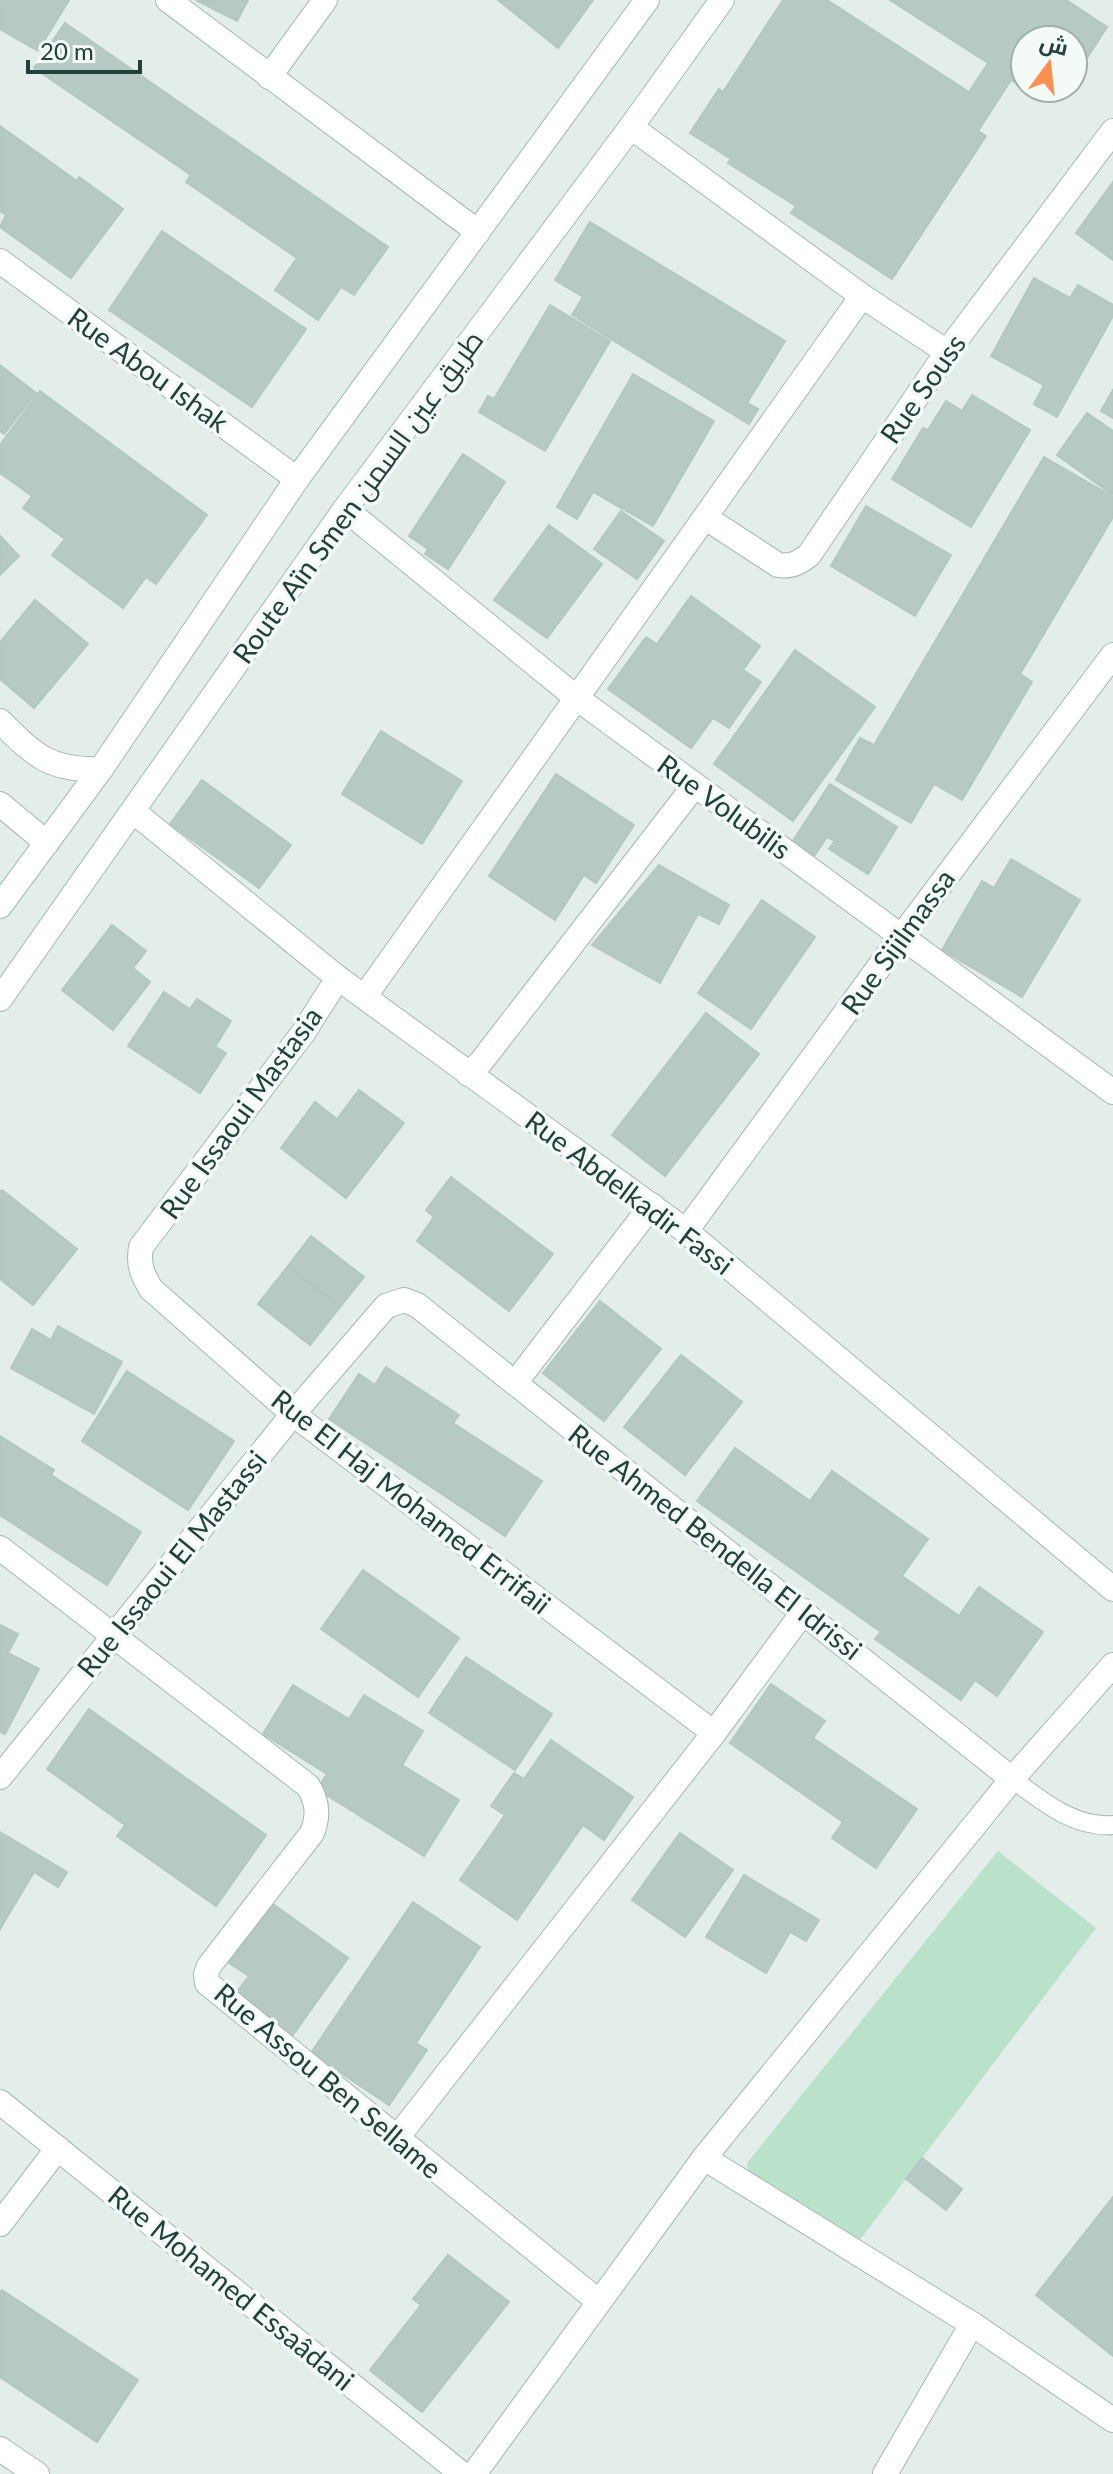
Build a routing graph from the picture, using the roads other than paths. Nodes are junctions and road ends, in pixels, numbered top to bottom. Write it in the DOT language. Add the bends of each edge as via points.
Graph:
graph roads {
  1 [pos="168,0"];
  2 [pos="325,0"];
  3 [pos="647,0"];
  4 [pos="722,0"];
  5 [pos="269,77"];
  6 [pos="631,127"];
  7 [pos="1113,131"];
  8 [pos="478,232"];
  9 [pos="0,261"];
  10 [pos="862,296"];
  11 [pos="947,352"];
  12 [pos="297,479"];
  13 [pos="345,509"];
  14 [pos="706,518"];
  15 [pos="1113,655"];
  16 [pos="578,699"];
  17 [pos="0,721"];
  18 [pos="101,769"];
  19 [pos="695,785"];
  20 [pos="0,804"];
  21 [pos="134,812"];
  22 [pos="47,843"];
  23 [pos="0,906"];
  24 [pos="901,937"];
  25 [pos="338,978"];
  26 [pos="365,996"];
  27 [pos="0,999"];
  28 [pos="468,1074"];
  29 [pos="1113,1092"];
  30 [pos="652,1205"];
  31 [pos="686,1231"];
  32 [pos="141,1247"];
  33 [pos="417,1305"];
  34 [pos="515,1383"];
  35 [pos="293,1414"];
  36 [pos="0,1548"];
  37 [pos="1113,1588"];
  38 [pos="804,1611"];
  39 [pos="113,1636"];
  40 [pos="1113,1665"];
  41 [pos="714,1733"];
  42 [pos="0,1777"];
  43 [pos="1012,1779"];
  44 [pos="1113,1825"];
  45 [pos="0,2102"];
  46 [pos="396,2139"];
  47 [pos="58,2148"];
  48 [pos="704,2158"];
  49 [pos="0,2224"];
  50 [pos="598,2301"];
  51 [pos="972,2324"];
  52 [pos="1113,2420"];
  53 [pos="0,2449"];
  54 [pos="37,2474"];
  55 [pos="462,2474"];
  56 [pos="474,2474"];
  57 [pos="885,2474"];
  1 -- 5 [label="street"];
  2 -- 5 [label="street"];
  3 -- 8 [label="street, Route Aïn Smen طريق عين السمن"];
  4 -- 6 [label="street, Route Aïn Smen طريق عين السمن"];
  5 -- 8 [label="street"];
  6 -- 10 [label="street"];
  6 -- 13 [label="street, Route Aïn Smen طريق عين السمن"];
  7 -- 11 [label="street, Rue Souss"];
  8 -- 12 [label="street, Route Aïn Smen طريق عين السمن"];
  9 -- 12 [label="street, Rue Abou Ishak"];
  10 -- 11 [label="street"];
  10 -- 14 [label="street"];
  11 -- 14 [label="street, Rue Souss" via="799,563 778,565"];
  12 -- 18 [label="street, Route Aïn Smen طريق عين السمن"];
  13 -- 16 [label="street, Rue Volubilis"];
  13 -- 21 [label="street, Route Aïn Smen طريق عين السمن"];
  14 -- 16 [label="street"];
  15 -- 24 [label="street, Rue Sijilmassa"];
  16 -- 19 [label="street, Rue Volubilis"];
  16 -- 26 [label="street"];
  17 -- 18 [label="street" via="21,743 58,766"];
  18 -- 22 [label="street, Route Aïn Smen طريق عين السمن"];
  19 -- 24 [label="street, Rue Volubilis"];
  19 -- 28 [label="street"];
  20 -- 22 [label="street"];
  21 -- 25 [label="street, Rue Abdelkadir Fassi"];
  21 -- 27 [label="street, Route Aïn Smen طريق عين السمن"];
  22 -- 23 [label="street, Route Aïn Smen طريق عين السمن"];
  24 -- 29 [label="street, Rue Volubilis"];
  24 -- 31 [label="street, Rue Sijilmassa"];
  25 -- 26 [label="street, Rue Abdelkadir Fassi"];
  25 -- 32 [label="street, Rue Issaoui Mastasia" via="303,1033"];
  26 -- 28 [label="street, Rue Abdelkadir Fassi"];
  28 -- 30 [label="street, Rue Abdelkadir Fassi"];
  30 -- 31 [label="street, Rue Abdelkadir Fassi"];
  30 -- 34 [label="street"];
  31 -- 37 [label="street, Rue Abdelkadir Fassi"];
  32 -- 35 [label="street, Rue El Haj Mohamed Errifaii" via="141,1272 151,1289"];
  33 -- 34 [label="street, Rue Ahmed Bendella El Idrissi"];
  33 -- 35 [label="street, Rue Issaoui El Mastassi" via="404,1300 386,1306"];
  34 -- 38 [label="street, Rue Ahmed Bendella El Idrissi"];
  35 -- 39 [label="street, Rue Issaoui El Mastassi"];
  35 -- 41 [label="street, Rue El Haj Mohamed Errifaii"];
  36 -- 39 [label="street, Rue Assou Ben Sellame"];
  38 -- 41 [label="street"];
  38 -- 43 [label="street, Rue Ahmed Bendella El Idrissi"];
  39 -- 42 [label="street, Rue Issaoui El Mastassi"];
  39 -- 46 [label="street, Rue Assou Ben Sellame" via="308,1786 315,1797 312,1833 209,1966 207,1983"];
  40 -- 43 [label="street"];
  41 -- 46 [label="street"];
  43 -- 44 [label="lane" via="1065,1815 1096,1826"];
  43 -- 48 [label="street"];
  45 -- 47 [label="street, Rue Mohamed Essaâdani"];
  46 -- 50 [label="street, Rue Assou Ben Sellame"];
  47 -- 49 [label="street"];
  47 -- 55 [label="street, Rue Mohamed Essaâdani"];
  48 -- 50 [label="street"];
  48 -- 51 [label="street"];
  50 -- 56 [label="street"];
  51 -- 52 [label="street"];
  51 -- 57 [label="street"];
  53 -- 54 [label="street"];
}
